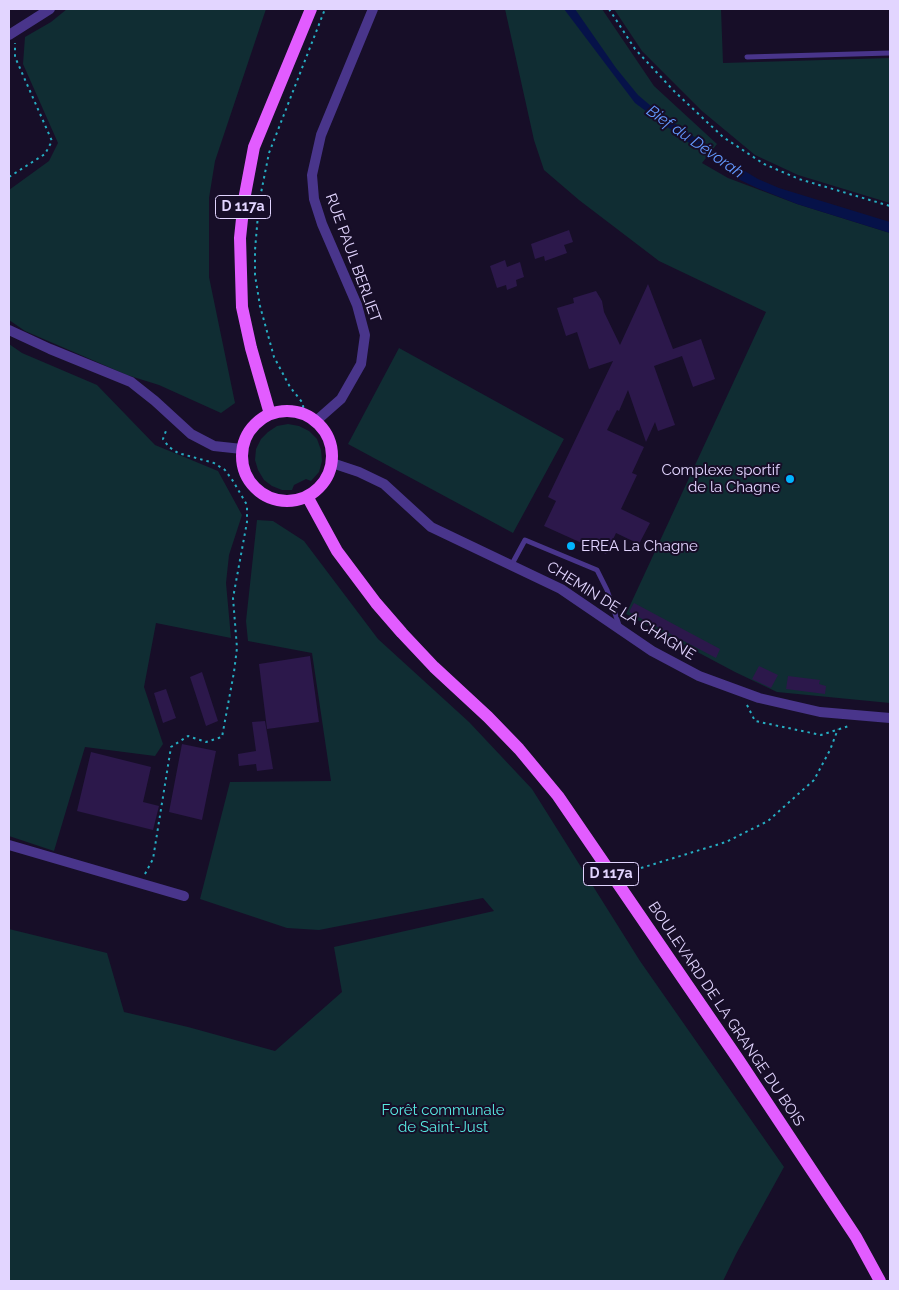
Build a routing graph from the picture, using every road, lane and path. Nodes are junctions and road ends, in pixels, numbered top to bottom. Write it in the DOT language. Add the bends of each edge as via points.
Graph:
graph roads {
  1 [pos="50,9"];
  2 [pos="310,9"];
  3 [pos="326,9"];
  4 [pos="373,9"];
  5 [pos="608,9"];
  6 [pos="12,34"];
  7 [pos="890,53"];
  8 [pos="747,57"];
  9 [pos="9,177"];
  10 [pos="890,206"];
  11 [pos="9,330"];
  12 [pos="270,414"];
  13 [pos="171,416"];
  14 [pos="311,417"];
  15 [pos="242,449"];
  16 [pos="332,463"];
  17 [pos="307,496"];
  18 [pos="512,564"];
  19 [pos="620,629"];
  20 [pos="741,691"];
  21 [pos="872,716"];
  22 [pos="890,718"];
  23 [pos="838,729"];
  24 [pos="9,845"];
  25 [pos="641,868"];
  26 [pos="140,882"];
  27 [pos="184,896"];
  28 [pos="880,1281"];
  1 -- 6 [label="street"];
  2 -- 12 [label="main road, D 117a" via="254,147 240,238 242,306"];
  3 -- 14 [label="path" via="269,152 259,203 255,250 260,306 274,357"];
  4 -- 14 [label="street, RUE PAUL BERLIET" via="321,135 312,175 314,199 322,224 357,305 365,336 362,364 340,399"];
  5 -- 10 [label="path" via="635,49 723,137 764,164"];
  6 -- 9 [label="path" via="15,57 52,141 45,154"];
  7 -- 8 [label="lane"];
  11 -- 13 [label="street" via="131,382"];
  12 -- 14 [label="main road" via="293,410"];
  12 -- 15 [label="main road" via="251,428"];
  13 -- 15 [label="street" via="191,434 214,446"];
  13 -- 26 [label="path" via="163,439 178,452 214,463 225,470 247,505 247,522 233,598 237,648 222,737 206,742 188,736 171,747 153,859"];
  14 -- 16 [label="main road" via="326,432 332,447"];
  15 -- 17 [label="main road" via="244,471 256,489 275,500 292,501"];
  16 -- 17 [label="main road" via="324,483"];
  16 -- 18 [label="street, CHEMIN DE LA CHAGNE" via="384,484 430,527"];
  17 -- 28 [label="main road, BOULEVARD DE LA GRANGE DU BOIS / D 117a" via="337,550 376,604 434,667 488,716 558,796 744,1067 856,1237"];
  18 -- 19 [label="street, CHEMIN DE LA CHAGNE" via="561,588"];
  18 -- 19 [label="lane" via="525,540 597,570"];
  19 -- 20 [label="street, CHEMIN DE LA CHAGNE" via="652,651 699,676"];
  20 -- 21 [label="street, CHEMIN DE LA CHAGNE" via="820,712"];
  20 -- 23 [label="path" via="755,721 821,735"];
  21 -- 22 [label="street, CHEMIN DE LA CHAGNE"];
  21 -- 23 [label="path"];
  23 -- 25 [label="path" via="814,780 768,821 726,842"];
  24 -- 26 [label="street"];
  26 -- 27 [label="street"];
}
